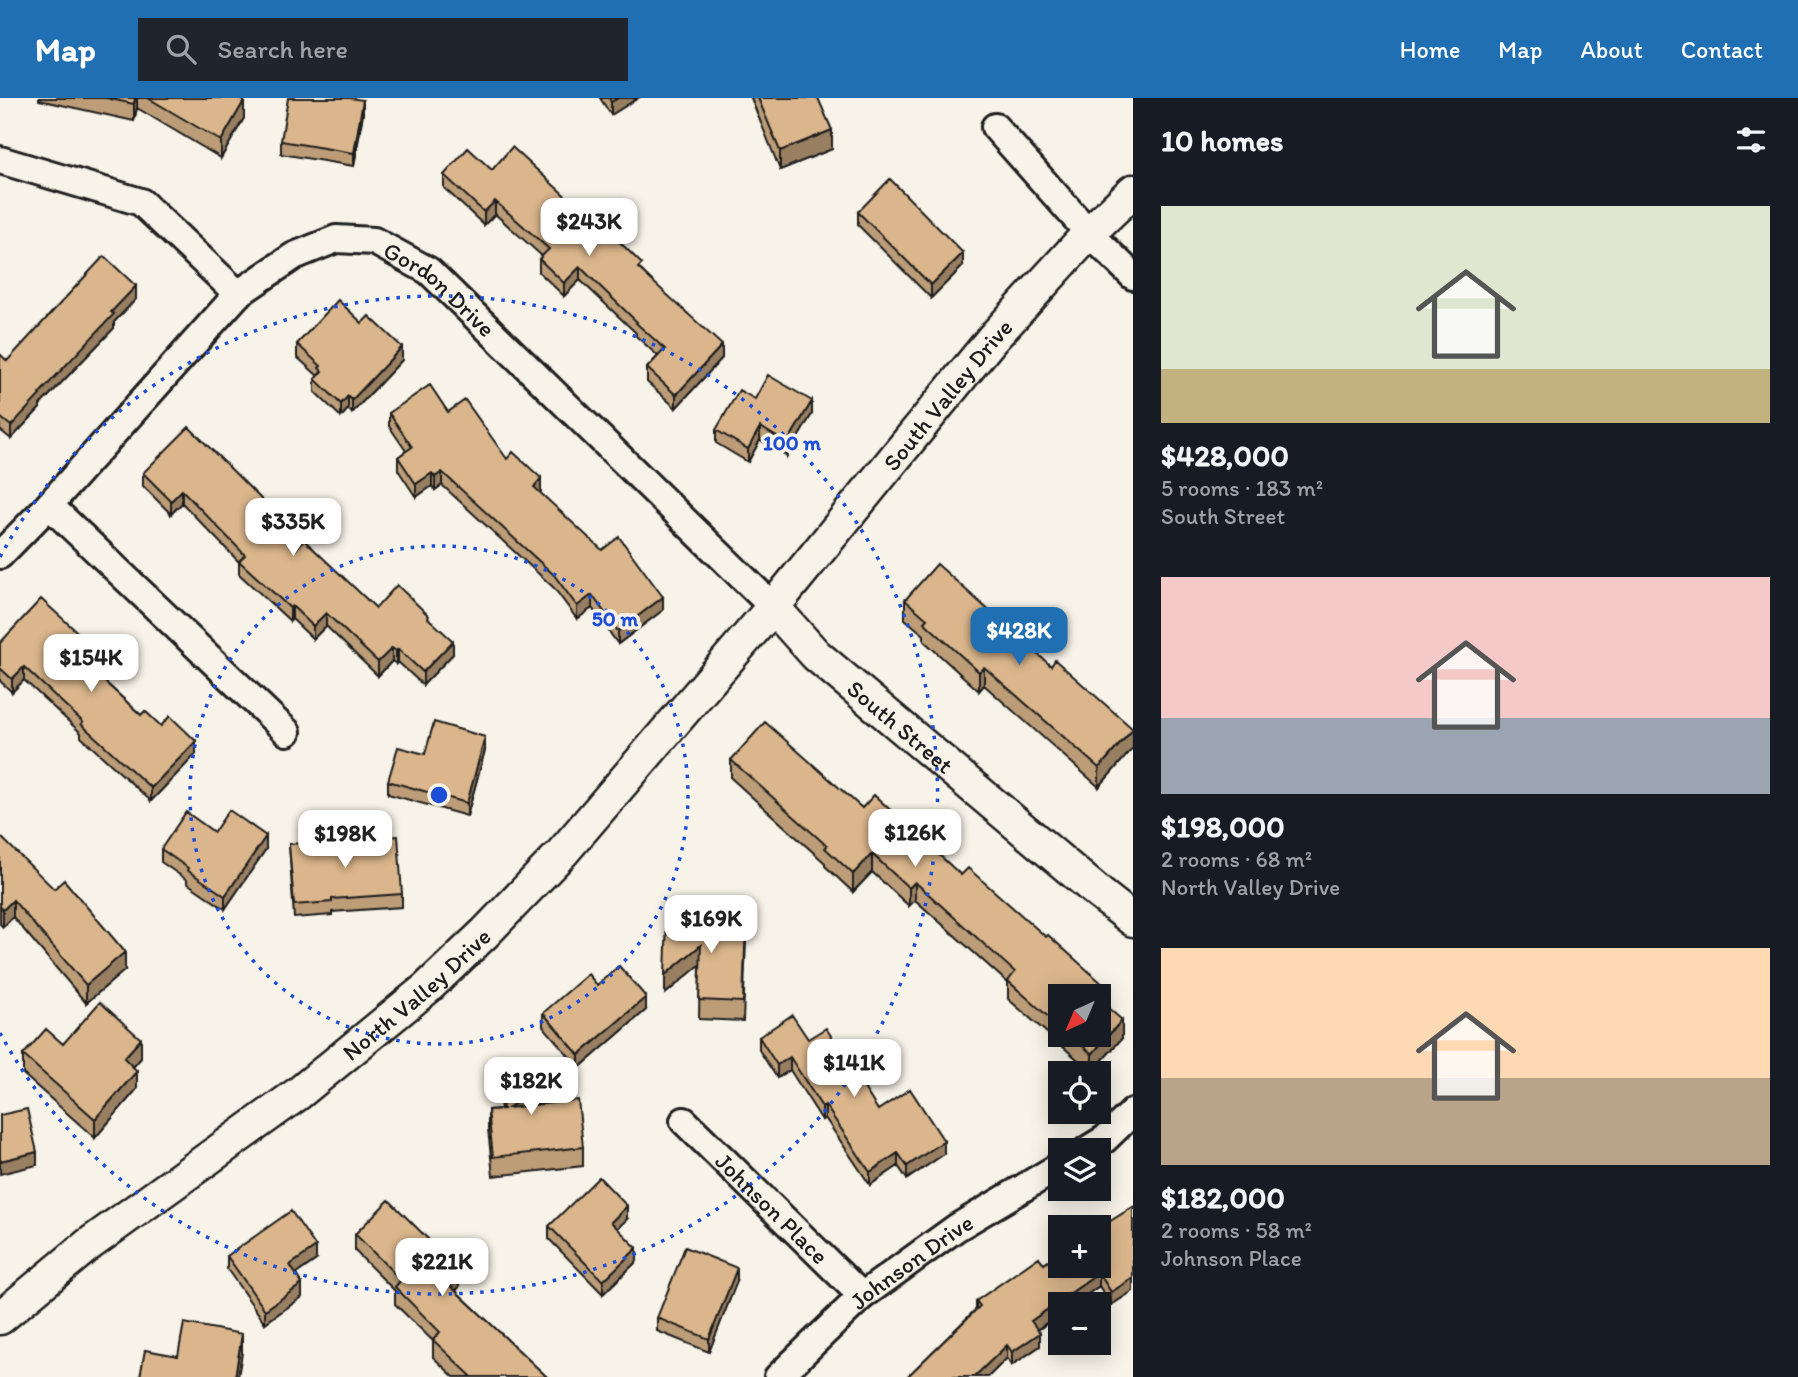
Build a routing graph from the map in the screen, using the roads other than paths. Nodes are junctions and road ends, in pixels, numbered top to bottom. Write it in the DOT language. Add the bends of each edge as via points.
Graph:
graph roads {
  1 [pos="995,127"];
  2 [pos="0,160"];
  3 [pos="1133,191"];
  4 [pos="1089,233"];
  5 [pos="1133,276"];
  6 [pos="238,294"];
  7 [pos="49,505"];
  8 [pos="0,555"];
  9 [pos="774,607"];
  10 [pos="286,732"];
  11 [pos="1133,920"];
  12 [pos="1133,1112"];
  13 [pos="684,1121"];
  14 [pos="1106,1138"];
  15 [pos="1048,1173"];
  16 [pos="862,1296"];
  17 [pos="0,1318"];
  18 [pos="778,1377"];
  1 -- 4 [label="street"];
  2 -- 6 [label="street" via="141,202"];
  3 -- 4 [label="street, South Valley Drive"];
  4 -- 5 [label="street"];
  4 -- 9 [label="street, South Valley Drive" via="992,339"];
  6 -- 7 [label="street, Gordon Drive"];
  6 -- 9 [label="street, Gordon Drive" via="294,256 336,239 374,241 429,271"];
  7 -- 8 [label="street, Gordon Drive"];
  7 -- 10 [label="street"];
  9 -- 11 [label="street, South Street" via="816,655"];
  9 -- 17 [label="street, North Valley Drive" via="562,853 427,988 299,1093 88,1245"];
  12 -- 14 [label="street"];
  13 -- 16 [label="street, Johnson Place"];
  15 -- 16 [label="street, Johnson Drive" via="956,1228"];
  16 -- 18 [label="street, Johnson Drive"];
}
